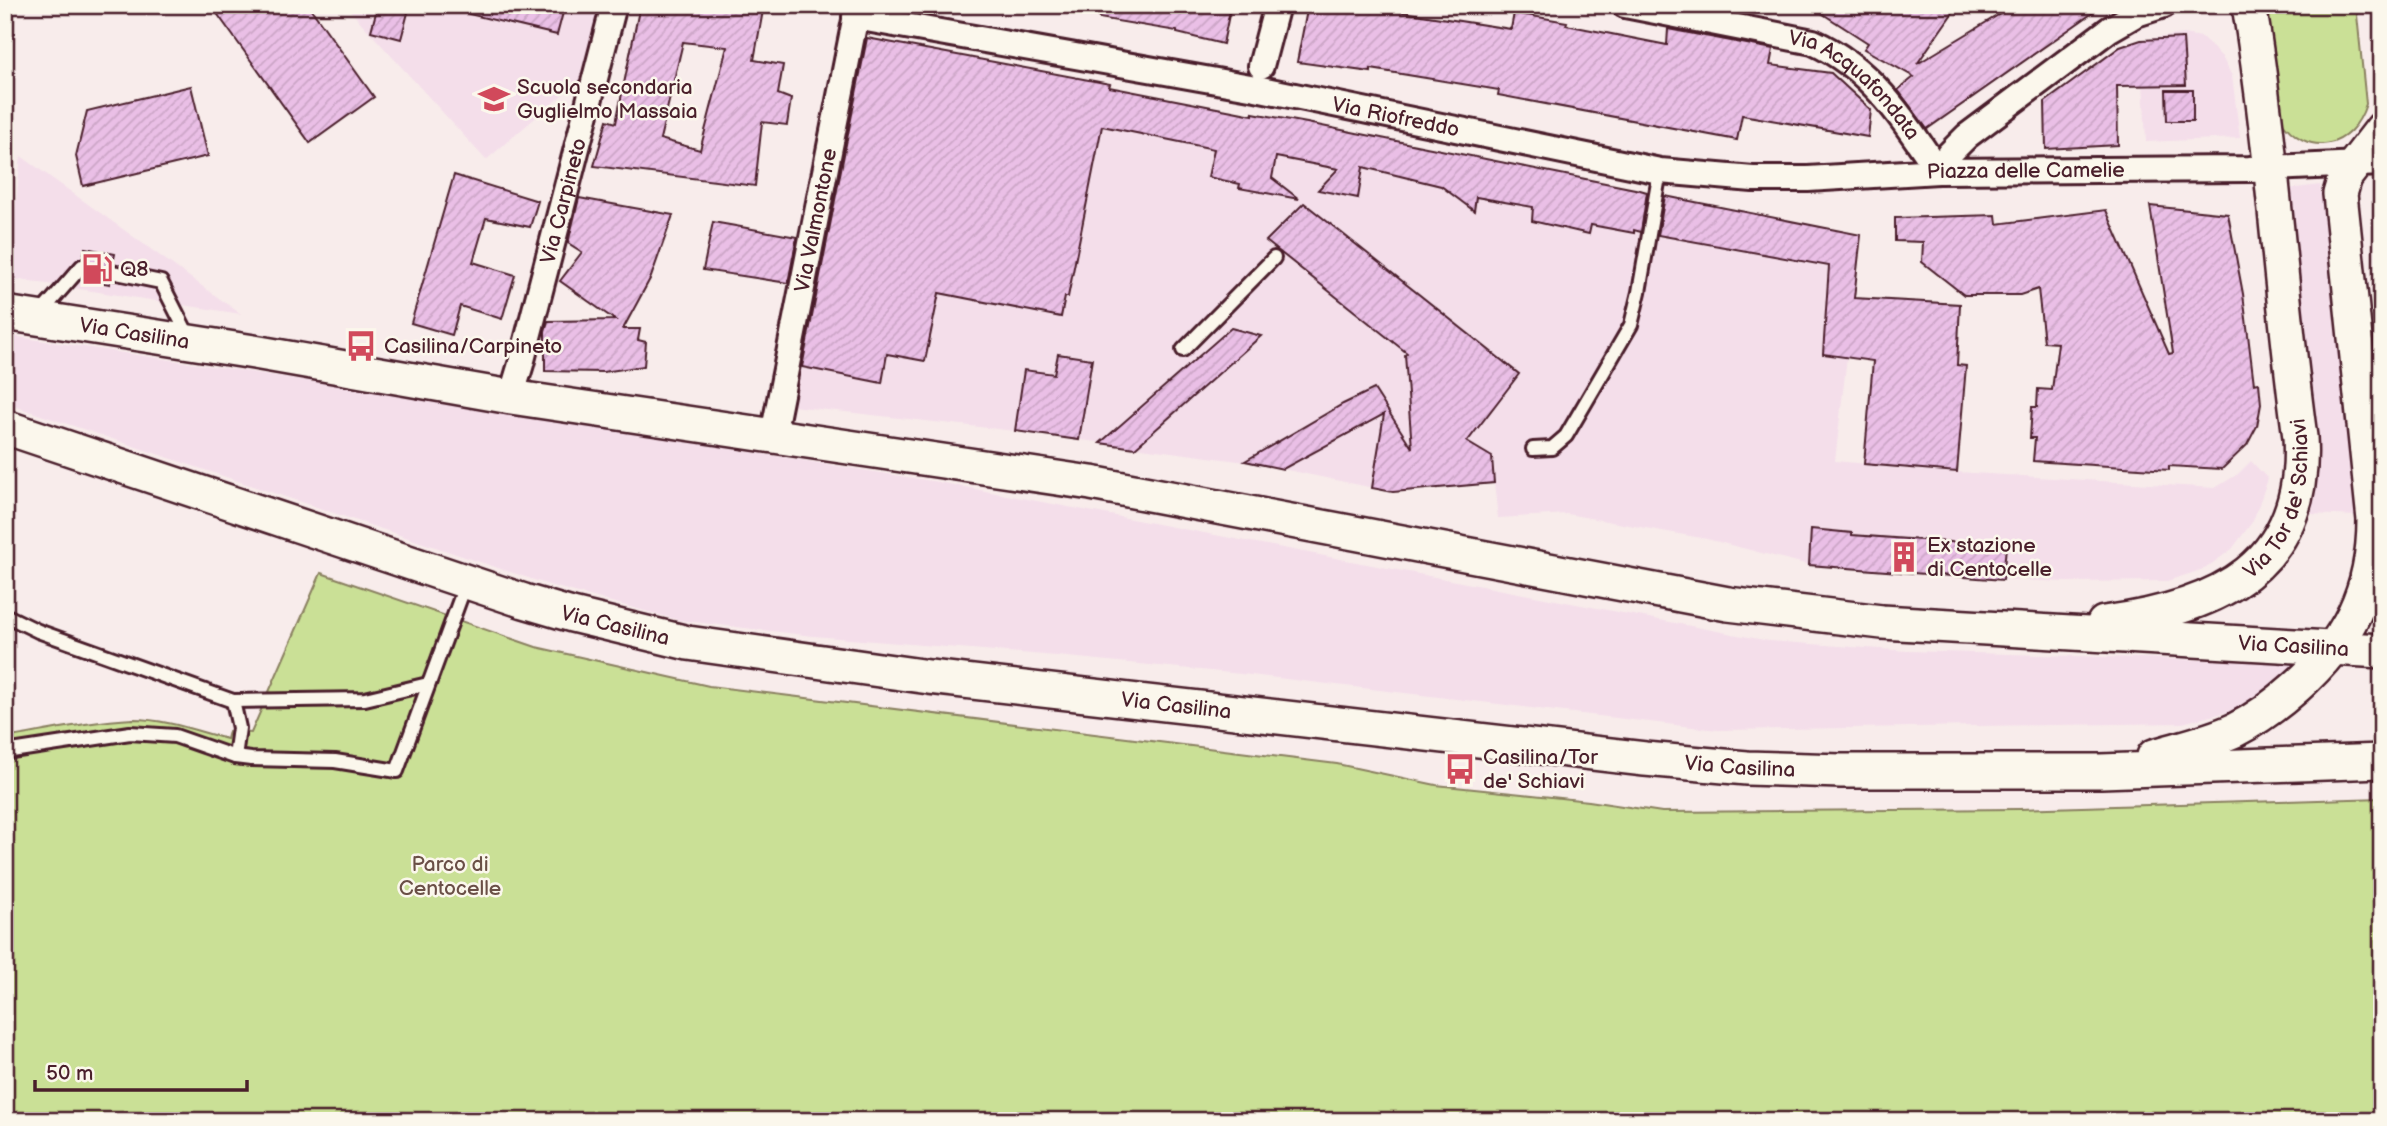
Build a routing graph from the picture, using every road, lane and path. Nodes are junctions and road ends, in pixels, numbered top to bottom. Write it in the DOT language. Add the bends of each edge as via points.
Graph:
graph roads {
  1 [pos="614,5"];
  2 [pos="1277,5"];
  3 [pos="1625,5"];
  4 [pos="2164,5"];
  5 [pos="2249,5"];
  6 [pos="856,11"];
  7 [pos="1261,66"];
  8 [pos="2382,129"];
  9 [pos="2368,163"];
  10 [pos="2271,168"];
  11 [pos="1660,171"];
  12 [pos="1938,171"];
  13 [pos="1274,258"];
  14 [pos="82,266"];
  15 [pos="112,272"];
  16 [pos="21,315"];
  17 [pos="192,342"];
  18 [pos="1183,350"];
  19 [pos="511,397"];
  20 [pos="5,427"];
  21 [pos="773,435"];
  22 [pos="1533,449"];
  23 [pos="2372,488"];
  24 [pos="2382,524"];
  25 [pos="467,582"];
  26 [pos="5,615"];
  27 [pos="2004,630"];
  28 [pos="2334,649"];
  29 [pos="2382,651"];
  30 [pos="428,684"];
  31 [pos="233,701"];
  32 [pos="5,752"];
  33 [pos="235,757"];
  34 [pos="2382,761"];
  35 [pos="2101,771"];
  1 -- 19 [label="street, Via Carpineto"];
  2 -- 7 [label="street"];
  3 -- 12 [label="street, Via Acquafondata" via="1813,42 1834,52 1893,106"];
  4 -- 12 [label="street, Piazza delle Camelie" via="2110,29 1967,136"];
  5 -- 10 [label="main road"];
  6 -- 11 [label="street, Via Riofreddo"];
  6 -- 21 [label="street, Via Valmontone"];
  8 -- 9 [label="main road"];
  9 -- 10 [label="street, Piazza delle Camelie"];
  9 -- 23 [label="main road" via="2345,177 2339,204"];
  10 -- 12 [label="street, Piazza delle Camelie"];
  10 -- 27 [label="main road, Via Tor de' Schiavi" via="2301,457 2297,492 2284,529 2251,571 2209,598 2110,622"];
  11 -- 12 [label="street, Via Riofreddo" via="1808,179"];
  11 -- 22 [label="lane" via="1631,325 1566,436 1549,449"];
  13 -- 18 [label="lane"];
  14 -- 16 [label="lane"];
  15 -- 17 [label="lane" via="161,282"];
  16 -- 17 [label="main road, Via Casilina"];
  17 -- 19 [label="main road, Via Casilina"];
  19 -- 21 [label="main road, Via Casilina"];
  20 -- 25 [label="main road, Via Casilina"];
  21 -- 27 [label="main road, Via Casilina" via="1091,483 1728,604 1838,618"];
  23 -- 24 [label="main road"];
  23 -- 28 [label="main road" via="2371,564 2357,607"];
  25 -- 30 [label="lane"];
  25 -- 35 [label="main road, Via Casilina" via="572,615 688,643 942,678 1747,768"];
  26 -- 31 [label="lane"];
  27 -- 28 [label="main road, Via Casilina"];
  28 -- 29 [label="main road, Via Casilina"];
  28 -- 35 [label="main road" via="2286,697 2250,722 2194,745"];
  30 -- 31 [label="lane" via="365,698"];
  30 -- 33 [label="lane" via="397,771 335,761"];
  31 -- 33 [label="lane" via="239,728"];
  32 -- 33 [label="lane" via="130,733 175,736"];
  34 -- 35 [label="main road, Via Casilina"];
}
